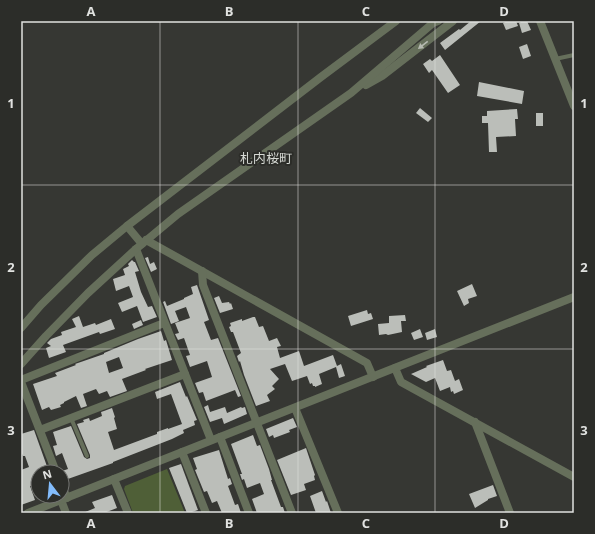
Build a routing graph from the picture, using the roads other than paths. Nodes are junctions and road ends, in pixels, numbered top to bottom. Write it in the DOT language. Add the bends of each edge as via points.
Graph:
graph roads {
  1 [pos="396,21"];
  2 [pos="438,21"];
  3 [pos="453,21"];
  4 [pos="540,21"];
  5 [pos="574,55"];
  6 [pos="555,59"];
  7 [pos="351,94"];
  8 [pos="574,106"];
  9 [pos="127,226"];
  10 [pos="141,244"];
  11 [pos="202,271"];
  12 [pos="574,298"];
  13 [pos="164,323"];
  14 [pos="21,328"];
  15 [pos="21,364"];
  16 [pos="395,368"];
  17 [pos="185,374"];
  18 [pos="373,377"];
  19 [pos="21,381"];
  20 [pos="295,408"];
  21 [pos="72,418"];
  22 [pos="257,422"];
  23 [pos="475,422"];
  24 [pos="40,430"];
  25 [pos="220,437"];
  26 [pos="211,440"];
  27 [pos="182,452"];
  28 [pos="87,456"];
  29 [pos="53,464"];
  30 [pos="574,477"];
  31 [pos="114,479"];
  32 [pos="70,497"];
  33 [pos="51,504"];
  34 [pos="28,513"];
  35 [pos="128,513"];
  36 [pos="206,513"];
  37 [pos="249,513"];
  38 [pos="292,513"];
  39 [pos="338,513"];
  40 [pos="510,513"];
  1 -- 9 [label="street" via="320,76"];
  2 -- 7 [label="street"];
  3 -- 7 [label="street, one-way" via="382,76"];
  4 -- 6 [label="street"];
  5 -- 6 [label="lane"];
  6 -- 8 [label="street"];
  7 -- 10 [label="street" via="178,214"];
  9 -- 10 [label="street"];
  9 -- 14 [label="street" via="92,255"];
  10 -- 11 [label="street"];
  10 -- 13 [label="street"];
  10 -- 15 [label="street" via="88,293"];
  11 -- 18 [label="street" via="367,363"];
  11 -- 22 [label="street" via="203,285"];
  12 -- 16 [label="street"];
  13 -- 17 [label="street"];
  13 -- 19 [label="street"];
  16 -- 18 [label="street"];
  16 -- 23 [label="street" via="401,382"];
  17 -- 21 [label="street"];
  17 -- 26 [label="street"];
  18 -- 20 [label="street"];
  19 -- 24 [label="street"];
  20 -- 22 [label="street"];
  20 -- 39 [label="street"];
  21 -- 24 [label="street"];
  21 -- 28 [label="lane"];
  22 -- 25 [label="street"];
  22 -- 38 [label="street"];
  23 -- 30 [label="street"];
  23 -- 40 [label="street"];
  24 -- 29 [label="street"];
  25 -- 26 [label="street"];
  25 -- 37 [label="street"];
  26 -- 27 [label="street"];
  27 -- 31 [label="street"];
  27 -- 36 [label="street"];
  31 -- 32 [label="street"];
  31 -- 35 [label="street"];
  33 -- 34 [label="street"];
}
